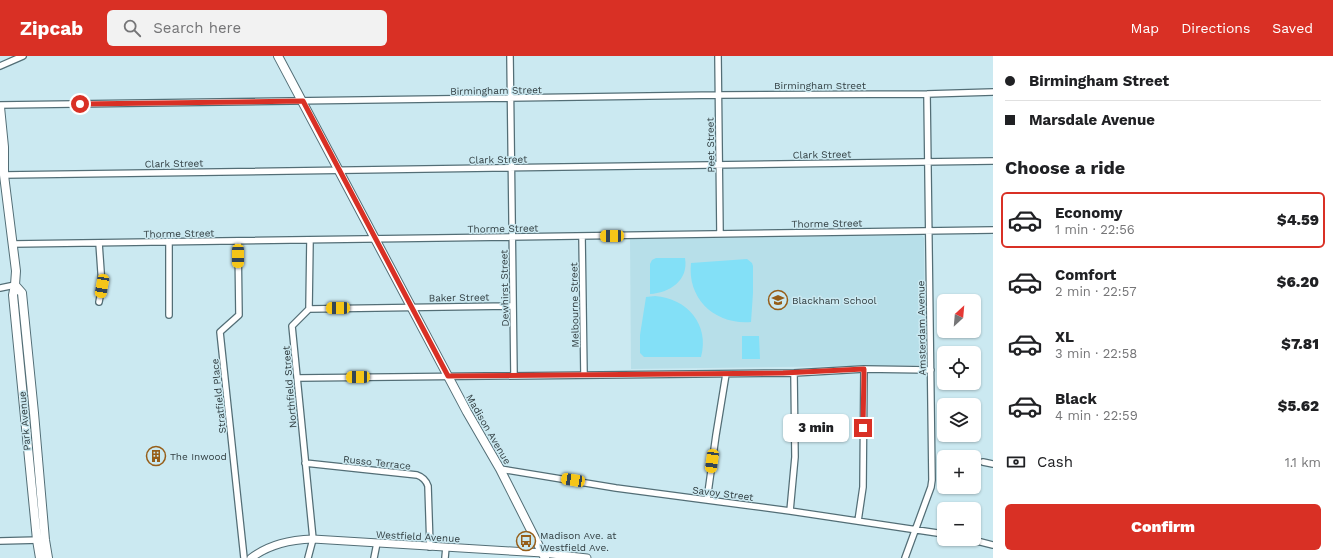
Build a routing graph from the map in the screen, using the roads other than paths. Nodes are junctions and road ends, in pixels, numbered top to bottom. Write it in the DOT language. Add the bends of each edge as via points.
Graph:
graph roads {
  1 [pos="23,56"];
  2 [pos="278,56"];
  3 [pos="510,56"];
  4 [pos="718,56"];
  5 [pos="0,66"];
  6 [pos="993,92"];
  7 [pos="927,94"];
  8 [pos="718,95"];
  9 [pos="510,98"];
  10 [pos="303,101"];
  11 [pos="0,106"];
  12 [pos="0,155"];
  13 [pos="993,161"];
  14 [pos="928,162"];
  15 [pos="720,165"];
  16 [pos="511,168"];
  17 [pos="339,170"];
  18 [pos="4,172"];
  19 [pos="993,230"];
  20 [pos="929,231"];
  21 [pos="720,234"];
  22 [pos="582,236"];
  23 [pos="512,237"];
  24 [pos="376,239"];
  25 [pos="310,240"];
  26 [pos="238,241"];
  27 [pos="169,242"];
  28 [pos="99,243"];
  29 [pos="13,244"];
  30 [pos="15,285"];
  31 [pos="0,288"];
  32 [pos="100,302"];
  33 [pos="513,306"];
  34 [pos="412,307"];
  35 [pos="309,309"];
  36 [pos="169,315"];
  37 [pos="864,369"];
  38 [pos="931,370"];
  39 [pos="794,373"];
  40 [pos="726,374"];
  41 [pos="514,375"];
  42 [pos="584,375"];
  43 [pos="448,376"];
  44 [pos="298,378"];
  45 [pos="983,462"];
  46 [pos="305,463"];
  47 [pos="993,464"];
  48 [pos="500,469"];
  49 [pos="707,500"];
  50 [pos="790,511"];
  51 [pos="858,521"];
  52 [pos="916,529"];
  53 [pos="937,533"];
  54 [pos="313,539"];
  55 [pos="41,540"];
  56 [pos="0,541"];
  57 [pos="981,542"];
  58 [pos="377,543"];
  59 [pos="993,545"];
  60 [pos="430,547"];
  61 [pos="446,548"];
  62 [pos="515,555"];
  63 [pos="544,556"];
  64 [pos="40,558"];
  65 [pos="48,558"];
  66 [pos="244,558"];
  67 [pos="251,558"];
  68 [pos="308,558"];
  69 [pos="374,558"];
  70 [pos="445,558"];
  71 [pos="587,558"];
  72 [pos="905,558"];
  1 -- 5 [label="street"];
  2 -- 10 [label="main road, Madison Avenue"];
  3 -- 9 [label="street, Dewhirst Street"];
  4 -- 8 [label="street, Peet Street"];
  6 -- 7 [label="street, Birmingham Street"];
  7 -- 8 [label="street, Birmingham Street"];
  7 -- 14 [label="street, Amsterdam Avenue"];
  8 -- 9 [label="street, Birmingham Street"];
  8 -- 15 [label="street, Peet Street"];
  9 -- 10 [label="street, Birmingham Street"];
  9 -- 16 [label="street, Dewhirst Street"];
  10 -- 11 [label="street, Birmingham Street"];
  10 -- 17 [label="main road, Madison Avenue"];
  11 -- 18 [label="main road, Park Avenue"];
  12 -- 18 [label="main road, Park Avenue"];
  13 -- 14 [label="street, Clark Street"];
  14 -- 15 [label="street, Clark Street"];
  14 -- 20 [label="street, Amsterdam Avenue"];
  15 -- 16 [label="street, Clark Street"];
  15 -- 21 [label="street, Peet Street"];
  16 -- 17 [label="street, Clark Street"];
  16 -- 23 [label="street, Dewhirst Street"];
  17 -- 18 [label="street, Clark Street"];
  17 -- 24 [label="main road, Madison Avenue"];
  18 -- 29 [label="main road, Park Avenue"];
  19 -- 20 [label="street, Thorme Street"];
  20 -- 21 [label="street, Thorme Street"];
  20 -- 38 [label="street, Amsterdam Avenue"];
  21 -- 22 [label="street, Thorme Street"];
  22 -- 23 [label="street, Thorme Street"];
  22 -- 42 [label="street, Melbourne Street"];
  23 -- 24 [label="street, Thorme Street"];
  23 -- 33 [label="street, Dewhirst Street"];
  24 -- 25 [label="street, Thorme Street"];
  24 -- 34 [label="main road, Madison Avenue"];
  25 -- 26 [label="street, Thorme Street"];
  25 -- 35 [label="street"];
  26 -- 27 [label="street, Thorme Street"];
  26 -- 66 [label="street, Stratfield Place" via="239,315 220,332"];
  27 -- 28 [label="street, Thorme Street"];
  27 -- 36 [label="street"];
  28 -- 29 [label="street, Thorme Street"];
  28 -- 32 [label="street" via="102,286"];
  29 -- 30 [label="main road, Park Avenue"];
  30 -- 31 [label="street"];
  30 -- 55 [label="main road, Park Avenue" via="22,293 34,413"];
  33 -- 34 [label="street, Baker Street"];
  33 -- 41 [label="street, Dewhirst Street"];
  34 -- 35 [label="street, Baker Street"];
  34 -- 43 [label="main road, Madison Avenue"];
  35 -- 44 [label="street, Northfield Street" via="292,326"];
  37 -- 38 [label="street"];
  37 -- 39 [label="street"];
  37 -- 51 [label="street" via="863,487"];
  38 -- 52 [label="street, Amsterdam Avenue" via="932,484"];
  39 -- 40 [label="street"];
  39 -- 50 [label="street" via="795,457"];
  40 -- 42 [label="street"];
  40 -- 49 [label="street"];
  41 -- 42 [label="street"];
  41 -- 43 [label="street"];
  43 -- 44 [label="street"];
  43 -- 48 [label="main road, Madison Avenue"];
  44 -- 46 [label="street, Northfield Street"];
  45 -- 47 [label="street"];
  46 -- 54 [label="street, Northfield Street"];
  46 -- 60 [label="street, Russo Terrace" via="421,476 428,486"];
  48 -- 49 [label="street, Savoy Street"];
  48 -- 63 [label="main road, Madison Avenue"];
  49 -- 50 [label="street, Savoy Street"];
  50 -- 51 [label="street, Savoy Street"];
  51 -- 52 [label="street, Savoy Street"];
  52 -- 53 [label="street, Savoy Street"];
  52 -- 72 [label="street, Amsterdam Avenue"];
  54 -- 58 [label="street, Westfield Avenue"];
  54 -- 67 [label="street, Westfield Avenue" via="280,543"];
  54 -- 68 [label="street"];
  55 -- 56 [label="street"];
  55 -- 64 [label="main road, Park Avenue"];
  55 -- 65 [label="main road, Park Avenue"];
  57 -- 59 [label="street"];
  58 -- 60 [label="street, Westfield Avenue"];
  58 -- 69 [label="street"];
  60 -- 61 [label="street, Westfield Avenue"];
  61 -- 62 [label="street, Westfield Avenue"];
  61 -- 70 [label="street"];
  62 -- 63 [label="street, Westfield Avenue"];
  63 -- 71 [label="street, Westfield Avenue"];
}
